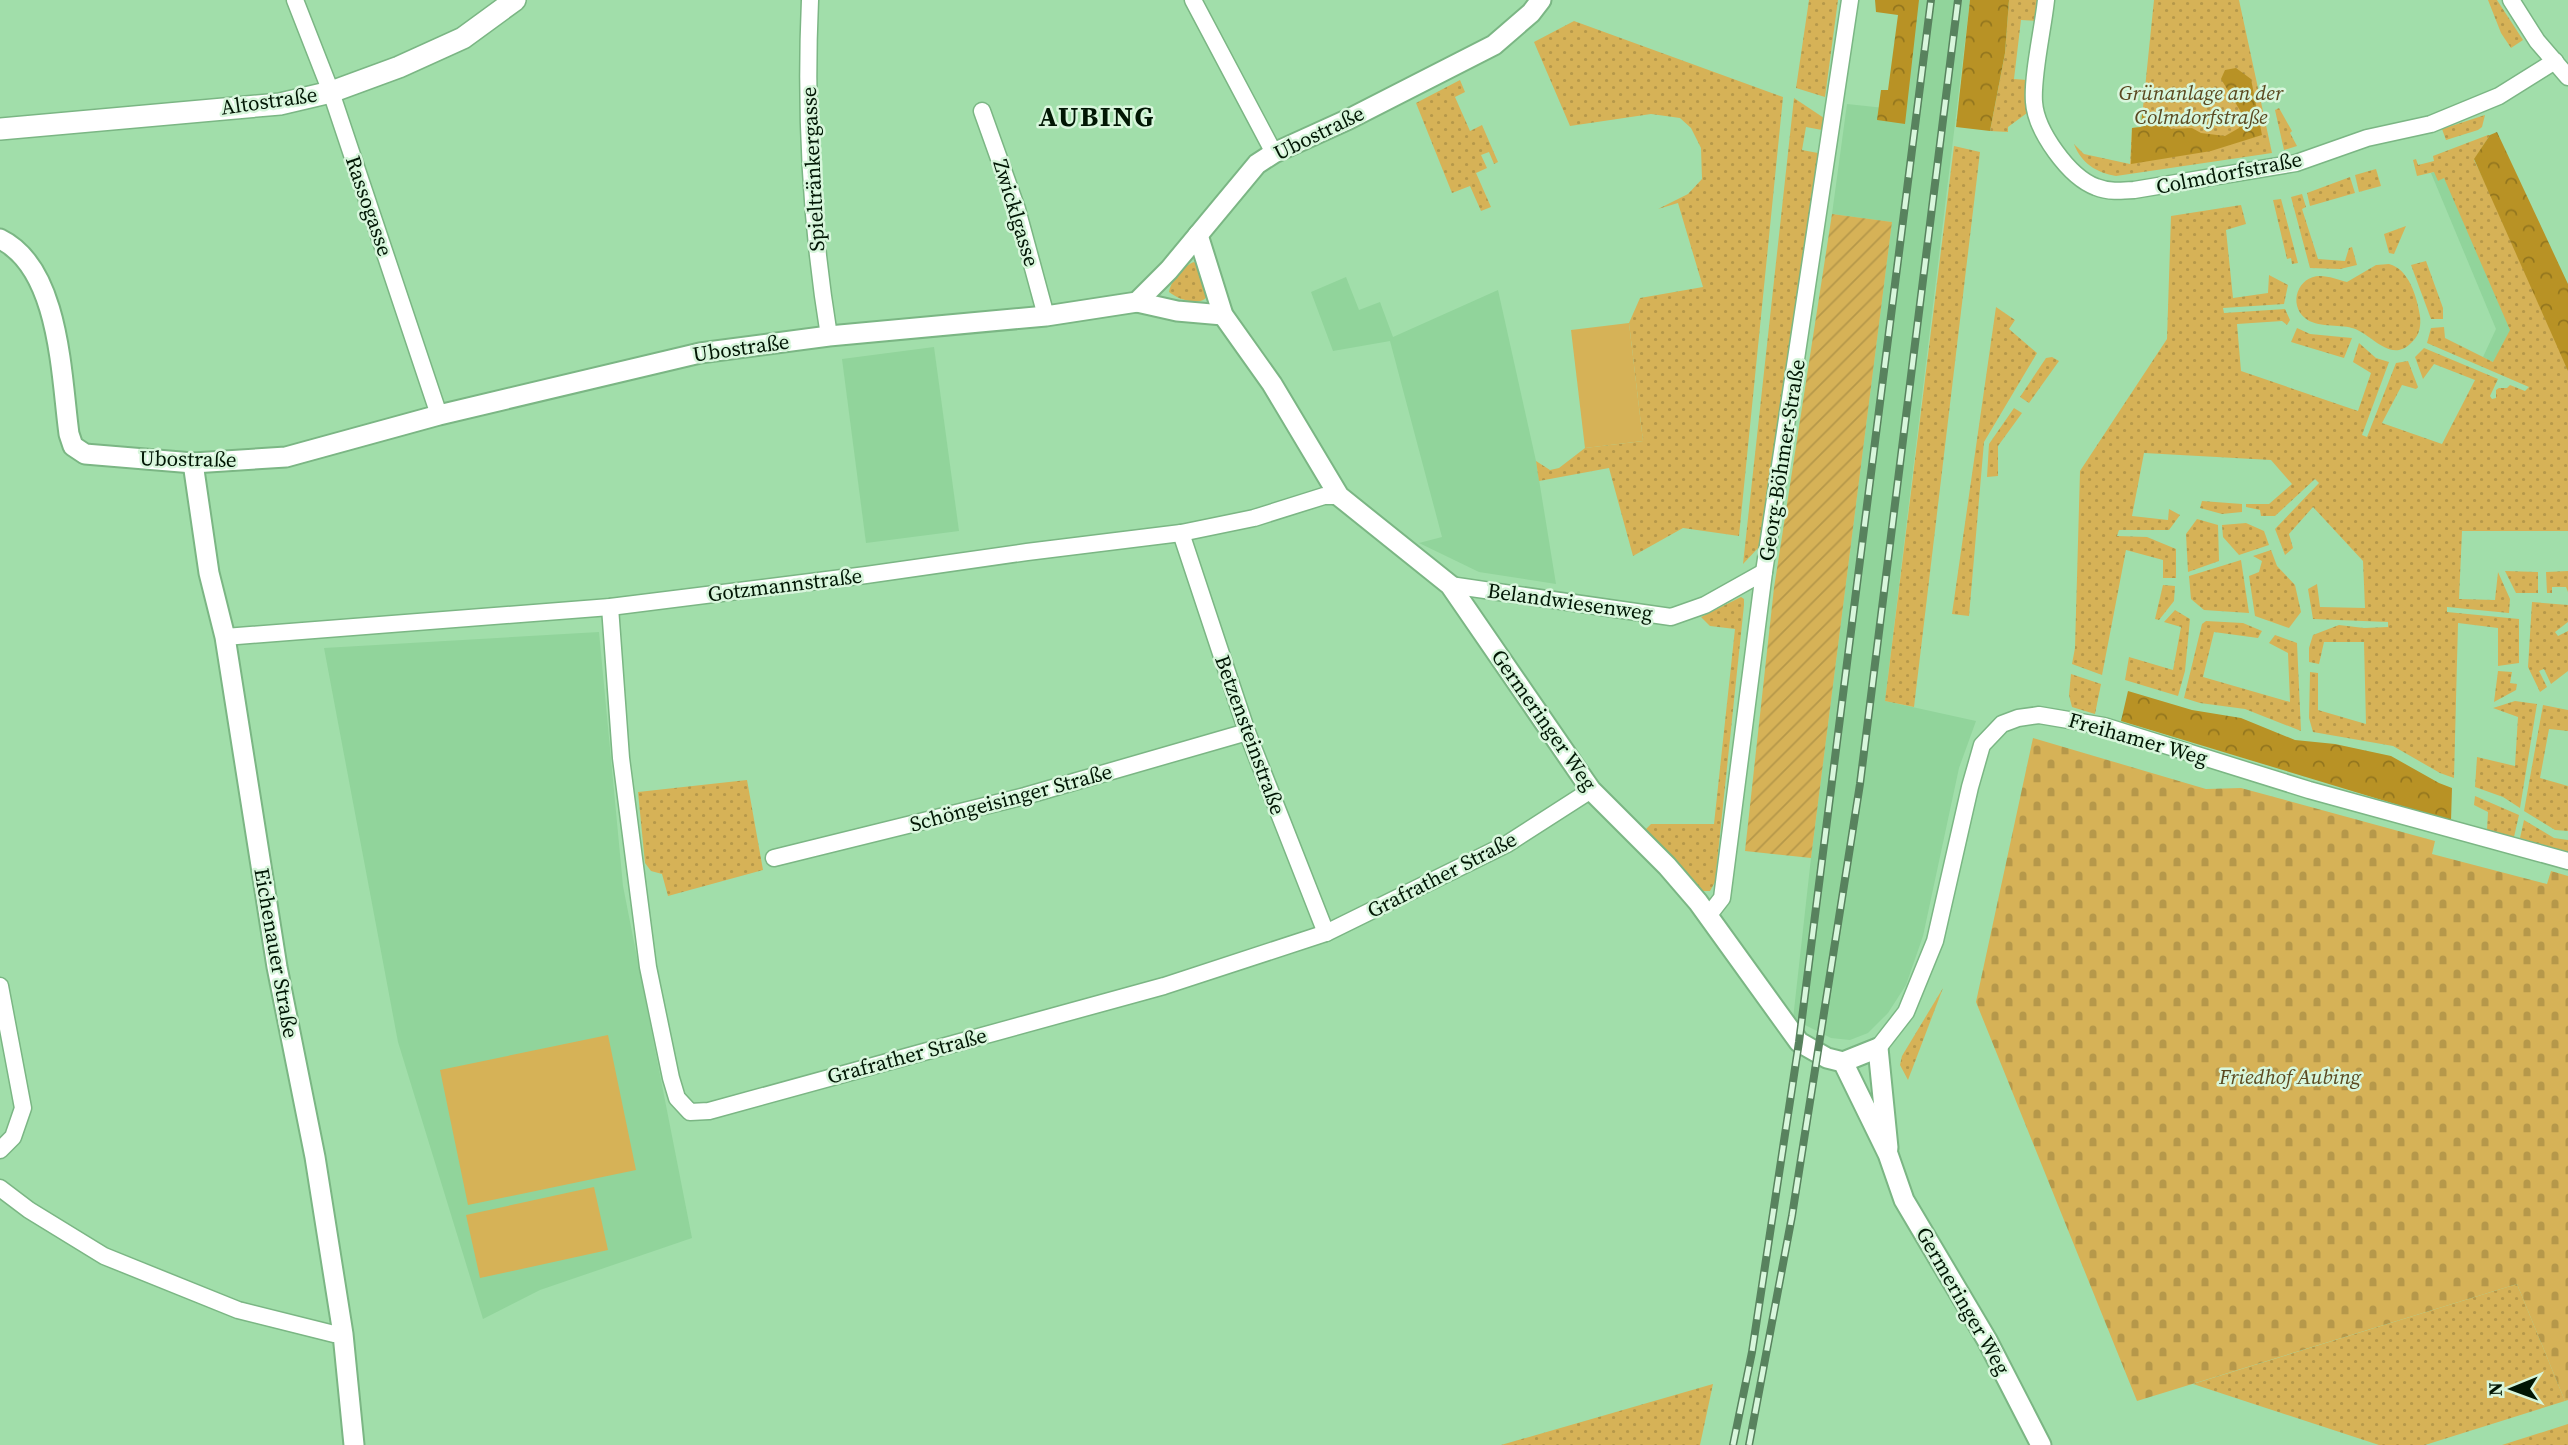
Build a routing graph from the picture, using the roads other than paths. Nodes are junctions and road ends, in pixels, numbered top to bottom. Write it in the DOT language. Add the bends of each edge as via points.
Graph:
graph roads {
  1 [pos="295,0"];
  2 [pos="515,0"];
  3 [pos="810,0"];
  4 [pos="1193,0"];
  5 [pos="1541,0"];
  6 [pos="1850,0"];
  7 [pos="2046,0"];
  8 [pos="2511,0"];
  9 [pos="2555,61"];
  10 [pos="2568,77"];
  11 [pos="331,92"];
  12 [pos="982,111"];
  13 [pos="0,129"];
  14 [pos="1274,153"];
  15 [pos="1198,235"];
  16 [pos="0,239"];
  17 [pos="1137,302"];
  18 [pos="1223,315"];
  19 [pos="1046,316"];
  20 [pos="829,337"];
  21 [pos="439,415"];
  22 [pos="193,463"];
  23 [pos="1339,496"];
  24 [pos="1181,533"];
  25 [pos="1764,572"];
  26 [pos="1450,584"];
  27 [pos="610,607"];
  28 [pos="225,636"];
  29 [pos="1247,732"];
  30 [pos="1591,790"];
  31 [pos="774,858"];
  32 [pos="2568,861"];
  33 [pos="1708,916"];
  34 [pos="1326,933"];
  35 [pos="0,986"];
  36 [pos="1878,1048"];
  37 [pos="1843,1062"];
  38 [pos="0,1150"];
  39 [pos="1888,1154"];
  40 [pos="0,1188"];
  41 [pos="344,1334"];
  42 [pos="354,1445"];
  43 [pos="2041,1445"];
  1 -- 11 [label="street, Rassogasse"];
  2 -- 11 [label="main road, Altostraße" via="463,38"];
  3 -- 20 [label="street, Spieltränkergasse" via="811,175"];
  4 -- 14 [label="street"];
  5 -- 14 [label="street, Ubostraße" via="1494,45"];
  6 -- 25 [label="street, Georg-Böhmer-Straße"];
  7 -- 9 [label="street, Colmdorfstraße" via="2034,91 2037,118 2071,169 2089,184 2109,191 2281,166 2367,138 2431,124 2499,96"];
  8 -- 9 [label="street"];
  9 -- 10 [label="street"];
  11 -- 13 [label="main road, Altostraße" via="281,104"];
  11 -- 21 [label="street, Rassogasse"];
  12 -- 19 [label="street, Zwicklgasse" via="1017,209"];
  14 -- 15 [label="street, Ubostraße" via="1257,164"];
  15 -- 17 [label="street, Ubostraße"];
  15 -- 18 [label="street, Germeringer Weg"];
  16 -- 22 [label="street, Ubostraße" via="13,245 32,265 51,308 73,446 85,454"];
  17 -- 18 [label="street"];
  17 -- 19 [label="street, Ubostraße"];
  18 -- 23 [label="street, Germeringer Weg" via="1272,384"];
  19 -- 20 [label="street, Ubostraße"];
  20 -- 21 [label="street, Ubostraße" via="700,353"];
  21 -- 22 [label="street, Ubostraße" via="286,457"];
  22 -- 28 [label="street, Eichenauer Straße" via="209,573"];
  23 -- 24 [label="street, Gotzmannstraße"];
  23 -- 26 [label="street, Germeringer Weg"];
  24 -- 27 [label="street, Gotzmannstraße"];
  24 -- 29 [label="street, Betzensteinstraße"];
  25 -- 26 [label="street, Belandwiesenweg" via="1705,606 1671,617"];
  25 -- 33 [label="street, Georg-Böhmer-Straße" via="1722,898"];
  26 -- 30 [label="street, Germeringer Weg"];
  27 -- 28 [label="street, Gotzmannstraße"];
  27 -- 34 [label="street, Grafrather Straße" via="621,758 648,967 677,1098 690,1111 709,1111 1164,986"];
  28 -- 41 [label="street, Eichenauer Straße" via="277,967"];
  29 -- 31 [label="street, Schöngeisinger Straße" via="1025,796"];
  29 -- 34 [label="street, Betzensteinstraße"];
  30 -- 33 [label="street, Germeringer Weg" via="1667,866"];
  30 -- 34 [label="street, Grafrather Straße" via="1507,844"];
  32 -- 36 [label="street, Freihamer Weg" via="2309,790 2104,726 2039,715 2018,718 2002,724 1982,744 1935,941 1906,1012"];
  33 -- 37 [label="street, Germeringer Weg" via="1799,1042"];
  35 -- 38 [label="street" via="23,1108 13,1137"];
  36 -- 37 [label="street"];
  36 -- 39 [label="street, Germeringer Weg"];
  37 -- 39 [label="street, Germeringer Weg"];
  39 -- 43 [label="street, Germeringer Weg" via="1904,1200 1987,1340"];
  40 -- 41 [label="street" via="104,1256 238,1310"];
  41 -- 42 [label="street, Eichenauer Straße"];
}
